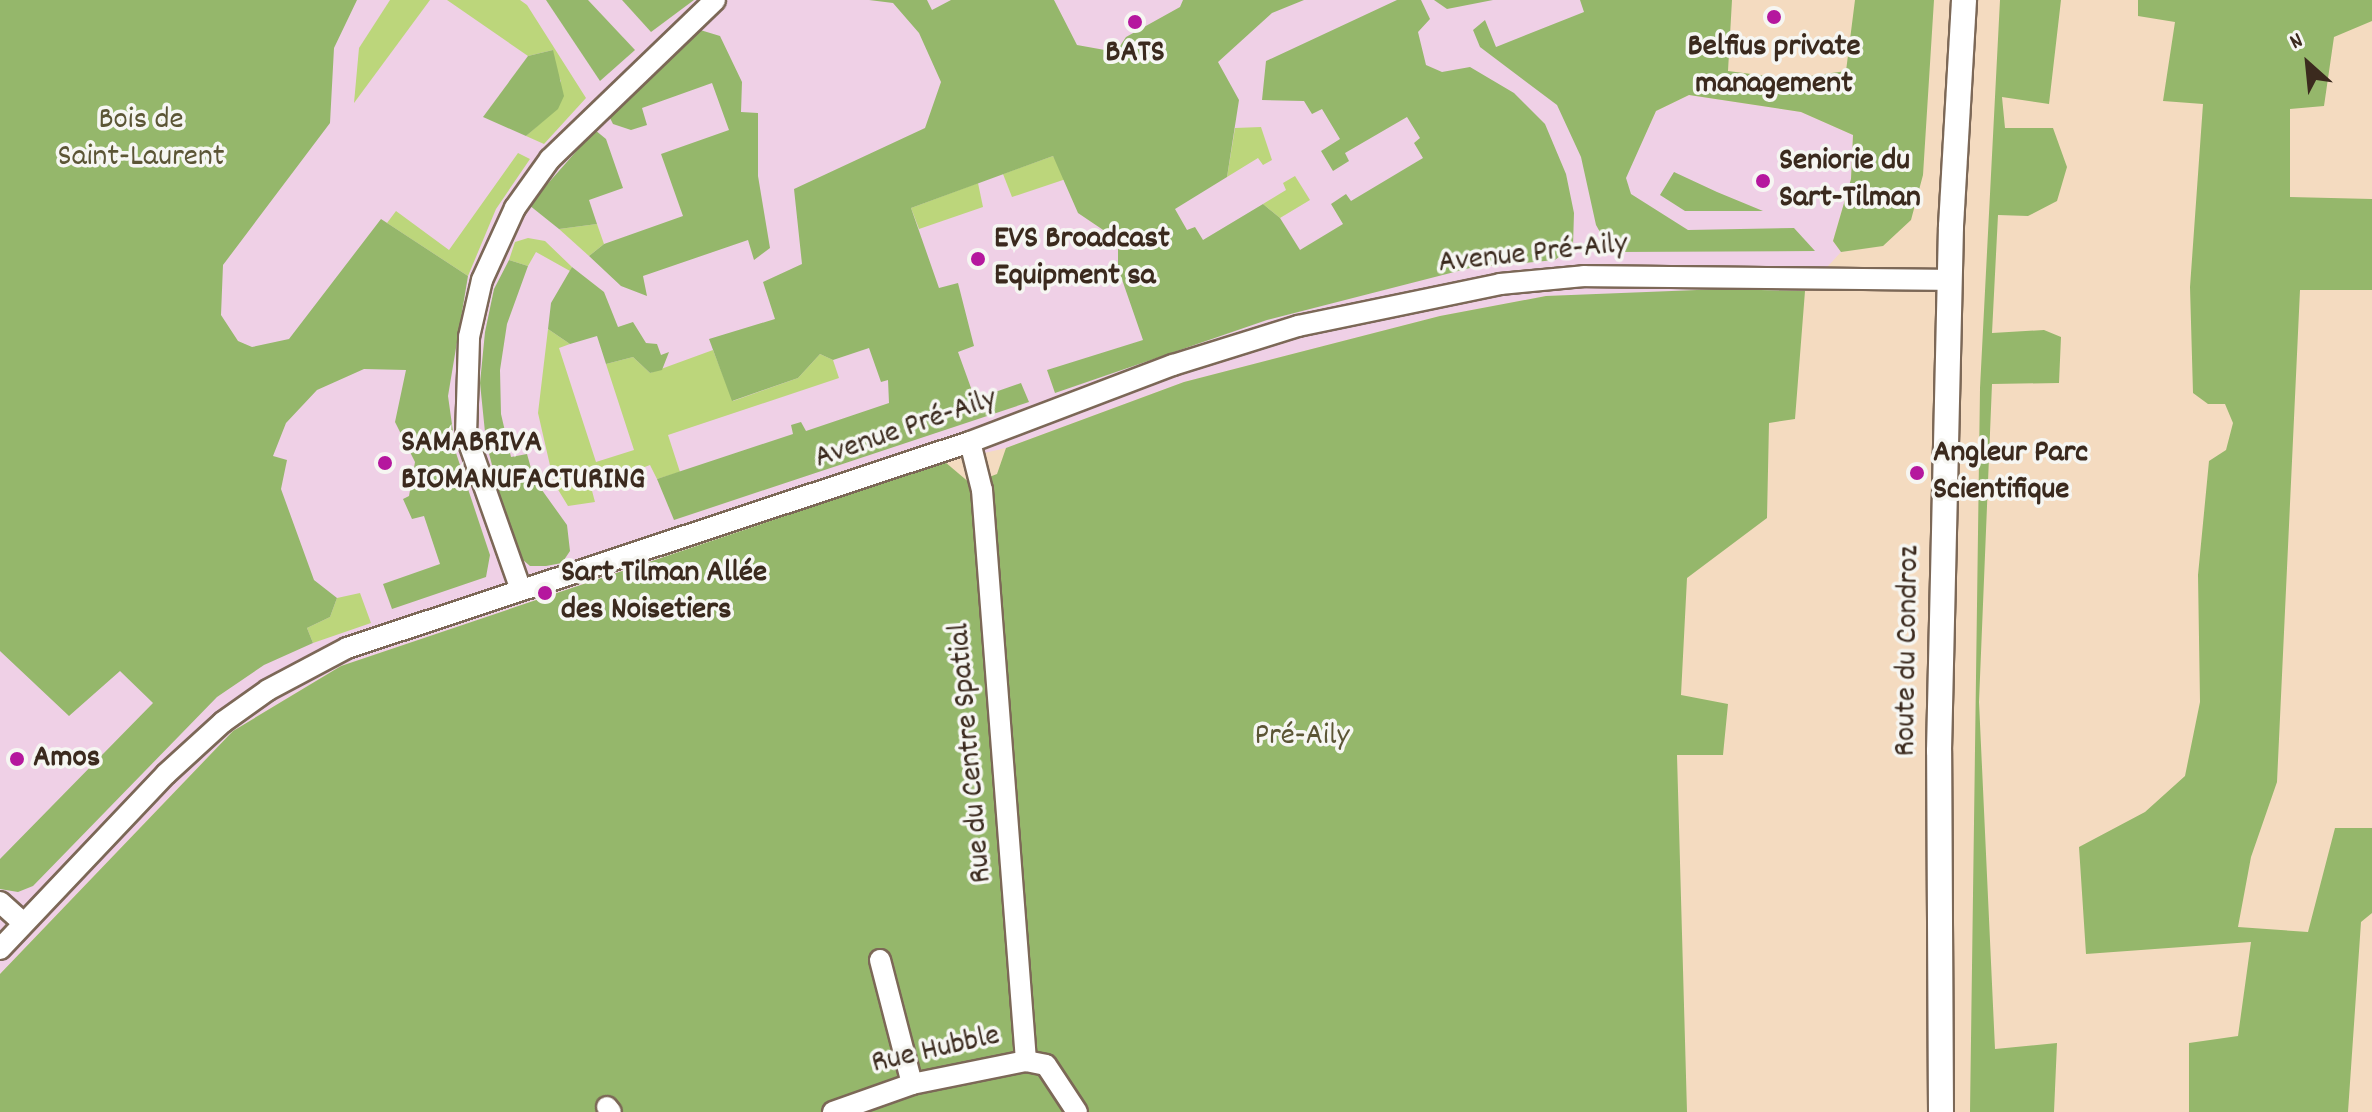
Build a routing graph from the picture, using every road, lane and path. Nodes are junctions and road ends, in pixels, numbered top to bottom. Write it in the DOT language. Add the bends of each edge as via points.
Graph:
graph roads {
  1 [pos="715,0"];
  2 [pos="1964,0"];
  3 [pos="1949,280"];
  4 [pos="970,442"];
  5 [pos="521,590"];
  6 [pos="0,902"];
  7 [pos="23,923"];
  8 [pos="0,949"];
  9 [pos="880,960"];
  10 [pos="1026,1061"];
  11 [pos="912,1084"];
  12 [pos="833,1112"];
  13 [pos="1077,1112"];
  14 [pos="1941,1112"];
  1 -- 5 [label="street" via="550,159 515,208 482,280 469,337 466,435"];
  2 -- 3 [label="main road, Route du Condroz"];
  3 -- 4 [label="street, Avenue Pré-Aily" via="1642,273 1500,284 1298,326 1173,365"];
  3 -- 14 [label="main road, Route du Condroz" via="1939,751"];
  4 -- 5 [label="street, Avenue Pré-Aily"];
  4 -- 10 [label="street, Rue du Centre Spatial" via="982,490"];
  5 -- 7 [label="street, Avenue Pré-Aily" via="347,648 268,690 166,774"];
  6 -- 7 [label="street"];
  7 -- 8 [label="street, Avenue Pré-Aily"];
  9 -- 11 [label="street"];
  10 -- 11 [label="street, Rue Hubble"];
  10 -- 13 [label="street, Rue Hubble" via="1046,1065"];
  11 -- 12 [label="street, Rue Hubble"];
}
